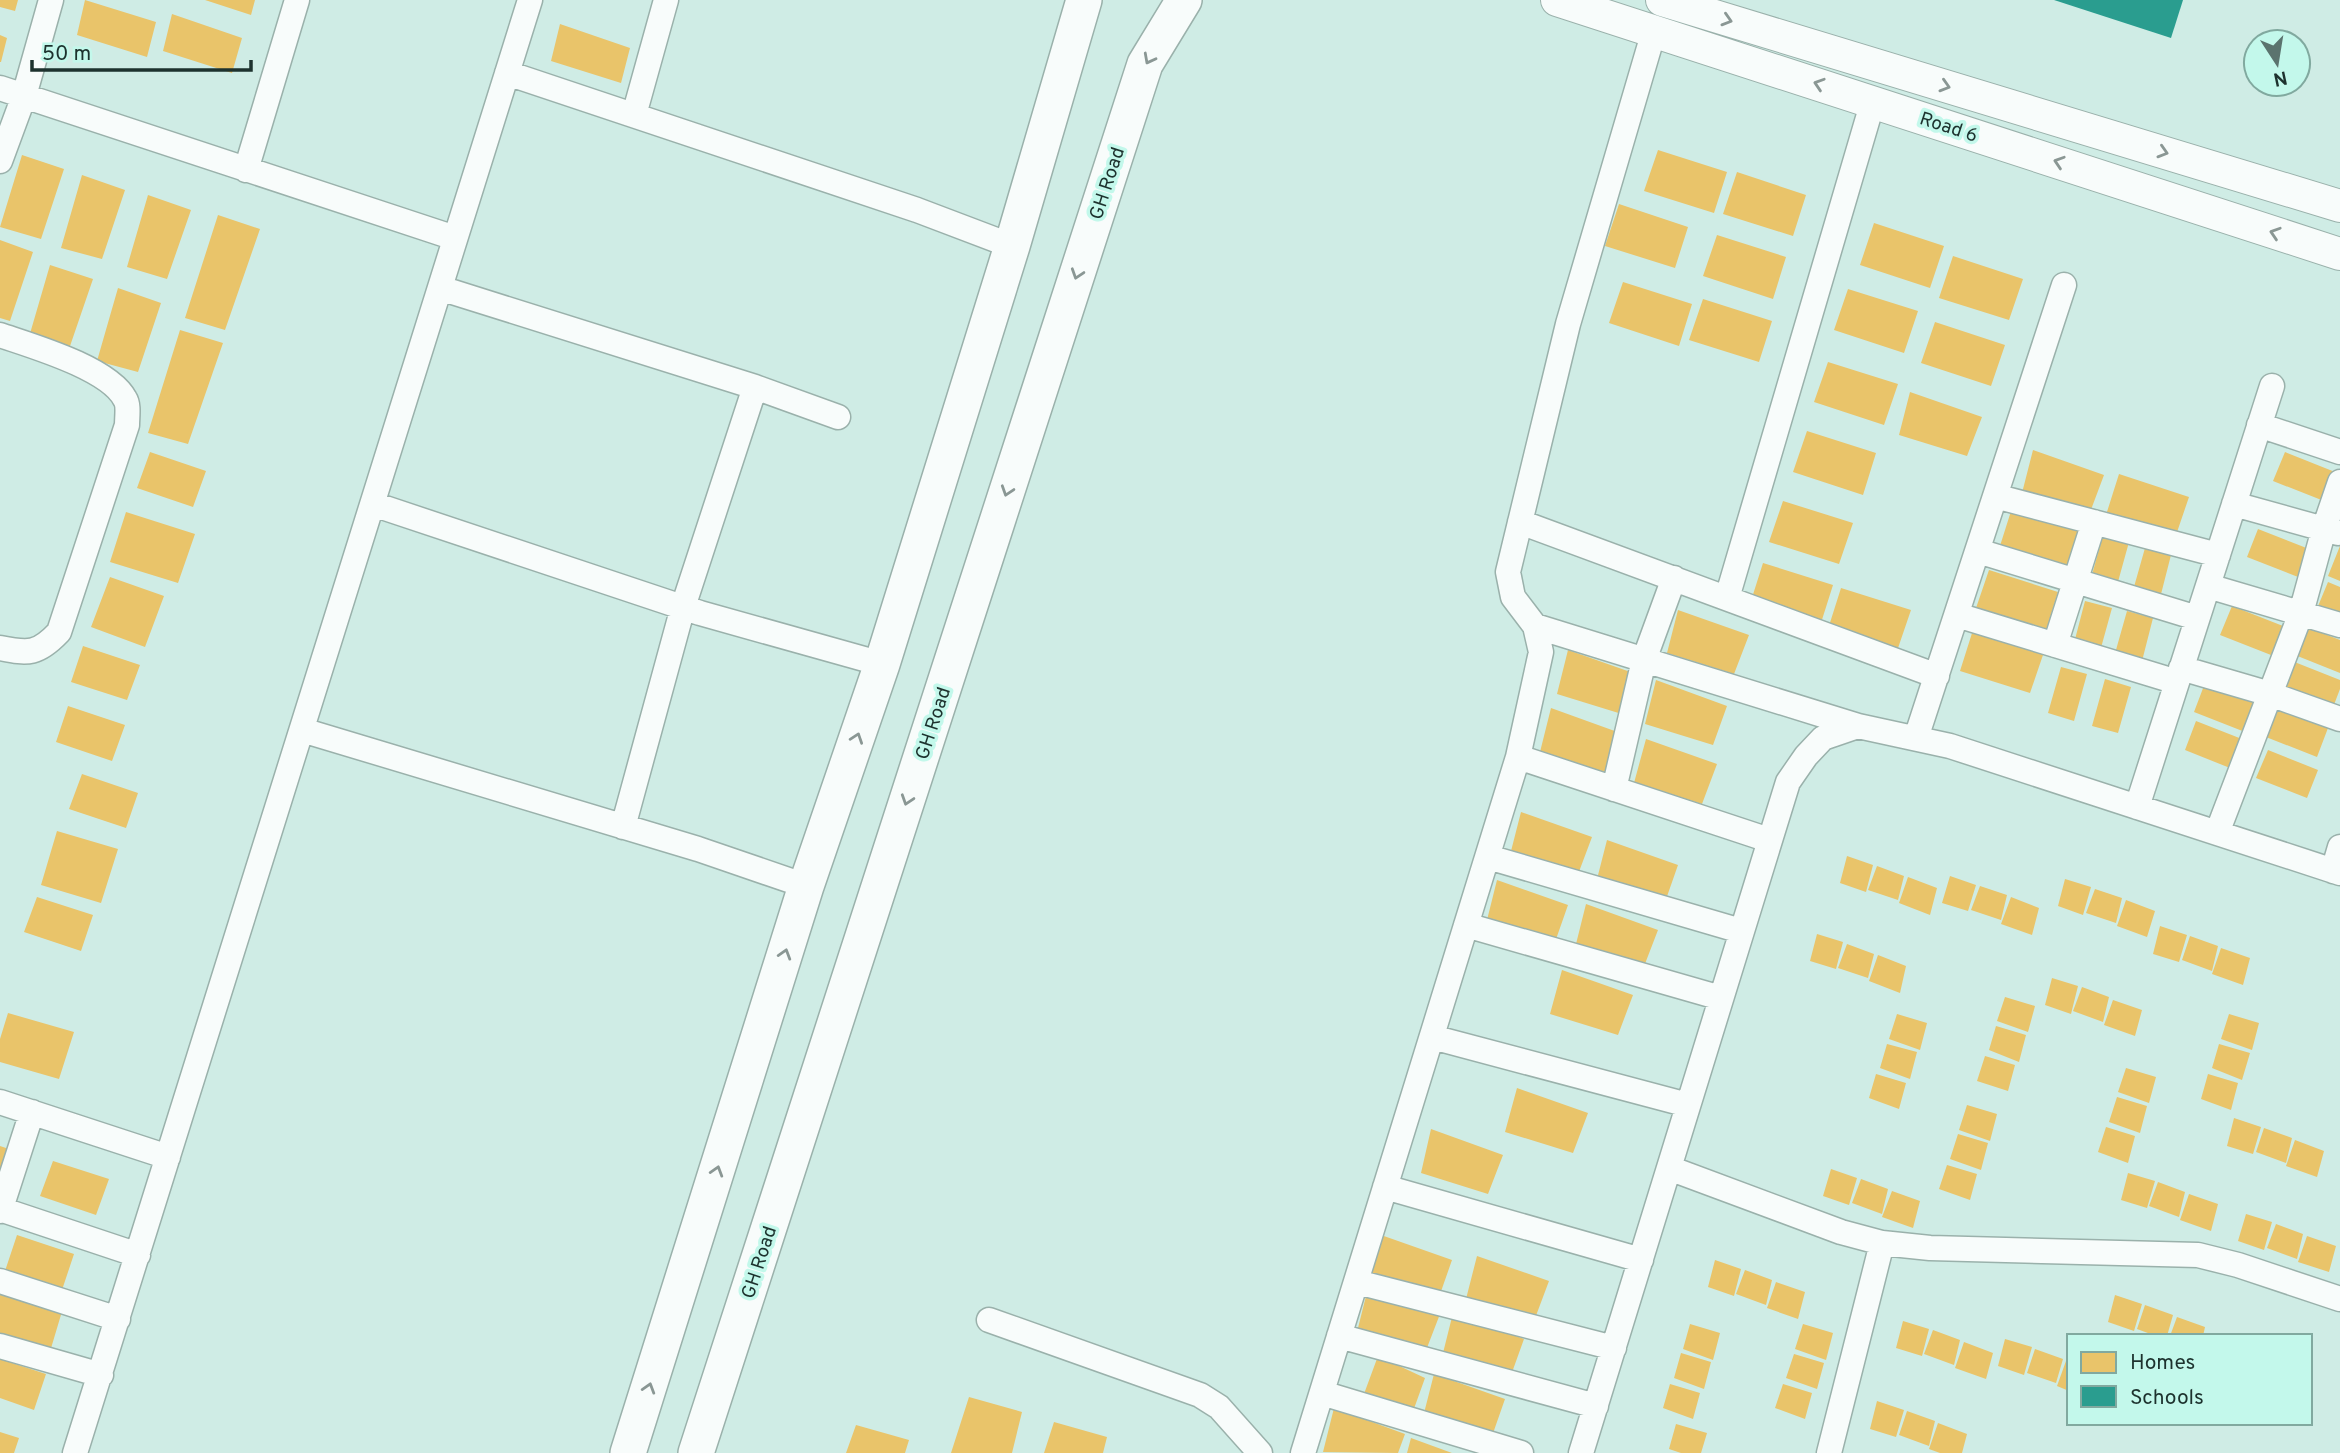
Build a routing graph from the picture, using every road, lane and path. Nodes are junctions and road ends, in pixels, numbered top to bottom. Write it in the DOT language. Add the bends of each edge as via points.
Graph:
graph roads {
  1 [pos="51,0"];
  2 [pos="297,0"];
  3 [pos="530,0"];
  4 [pos="666,0"];
  5 [pos="1084,0"];
  6 [pos="1184,0"];
  7 [pos="1557,0"];
  8 [pos="1662,0"];
  9 [pos="1654,31"];
  10 [pos="507,74"];
  11 [pos="0,88"];
  12 [pos="24,96"];
  13 [pos="1872,101"];
  14 [pos="634,116"];
  15 [pos="0,161"];
  16 [pos="246,170"];
  17 [pos="2340,206"];
  18 [pos="455,238"];
  19 [pos="1012,246"];
  20 [pos="2340,254"];
  21 [pos="2064,285"];
  22 [pos="440,288"];
  23 [pos="0,335"];
  24 [pos="2272,386"];
  25 [pos="755,387"];
  26 [pos="838,417"];
  27 [pos="2259,425"];
  28 [pos="2340,452"];
  29 [pos="2340,482"];
  30 [pos="1995,496"];
  31 [pos="373,504"];
  32 [pos="2234,504"];
  33 [pos="1520,522"];
  34 [pos="2094,523"];
  35 [pos="2332,531"];
  36 [pos="1978,551"];
  37 [pos="2218,555"];
  38 [pos="1674,578"];
  39 [pos="2077,580"];
  40 [pos="2208,586"];
  41 [pos="1727,598"];
  42 [pos="683,607"];
  43 [pos="2301,613"];
  44 [pos="1957,615"];
  45 [pos="2197,618"];
  46 [pos="2340,625"];
  47 [pos="1535,626"];
  48 [pos="2055,645"];
  49 [pos="0,648"];
  50 [pos="1644,660"];
  51 [pos="882,664"];
  52 [pos="2179,675"];
  53 [pos="1937,676"];
  54 [pos="2270,694"];
  55 [pos="2340,719"];
  56 [pos="1858,726"];
  57 [pos="302,730"];
  58 [pos="1916,738"];
  59 [pos="1518,757"];
  60 [pos="1614,789"];
  61 [pos="2137,807"];
  62 [pos="623,827"];
  63 [pos="2217,833"];
  64 [pos="1769,840"];
  65 [pos="2340,847"];
  66 [pos="1488,857"];
  67 [pos="2336,872"];
  68 [pos="806,886"];
  69 [pos="1466,925"];
  70 [pos="1741,931"];
  71 [pos="1721,998"];
  72 [pos="1432,1037"];
  73 [pos="0,1102"];
  74 [pos="1688,1105"];
  75 [pos="32,1112"];
  76 [pos="168,1157"];
  77 [pos="1669,1168"];
  78 [pos="1385,1187"];
  79 [pos="0,1210"];
  80 [pos="1882,1244"];
  81 [pos="138,1255"];
  82 [pos="1642,1260"];
  83 [pos="0,1281"];
  84 [pos="1357,1282"];
  85 [pos="2340,1299"];
  86 [pos="118,1319"];
  87 [pos="989,1320"];
  88 [pos="1339,1336"];
  89 [pos="0,1346"];
  90 [pos="1614,1348"];
  91 [pos="101,1374"];
  92 [pos="1322,1393"];
  93 [pos="1596,1406"];
  94 [pos="75,1453"];
  95 [pos="628,1453"];
  96 [pos="696,1453"];
  97 [pos="1260,1453"];
  98 [pos="1303,1453"];
  99 [pos="1521,1453"];
  100 [pos="1581,1453"];
  101 [pos="1829,1453"];
  1 -- 12 [label="street"];
  2 -- 16 [label="street"];
  3 -- 10 [label="street"];
  4 -- 14 [label="street"];
  5 -- 19 [label="main road"];
  6 -- 96 [label="main road, GH Road, one-way" via="1145,64"];
  7 -- 9 [label="street, Road 6"];
  8 -- 17 [label="street, Road 6, one-way"];
  13 -- 9 [label="street, Road 6, one-way"];
  9 -- 33 [label="street" via="1568,324"];
  10 -- 14 [label="street"];
  10 -- 18 [label="street"];
  11 -- 12 [label="street"];
  12 -- 15 [label="street"];
  12 -- 16 [label="street"];
  20 -- 13 [label="street, Road 6, one-way"];
  13 -- 41 [label="street"];
  14 -- 19 [label="street"];
  16 -- 18 [label="street"];
  18 -- 22 [label="street"];
  19 -- 51 [label="main road"];
  21 -- 30 [label="street"];
  22 -- 25 [label="street"];
  22 -- 31 [label="street"];
  23 -- 49 [label="street" via="54,353 113,383 127,400 127,425 59,632 43,648 22,653"];
  24 -- 27 [label="street"];
  25 -- 26 [label="street"];
  25 -- 42 [label="street"];
  27 -- 28 [label="street"];
  27 -- 32 [label="street"];
  29 -- 35 [label="street"];
  30 -- 34 [label="street"];
  30 -- 36 [label="street"];
  31 -- 42 [label="street"];
  31 -- 57 [label="street"];
  32 -- 35 [label="street"];
  32 -- 37 [label="street"];
  33 -- 38 [label="street"];
  33 -- 47 [label="street" via="1508,572 1513,597"];
  34 -- 37 [label="street"];
  34 -- 39 [label="street"];
  35 -- 43 [label="street"];
  36 -- 39 [label="street"];
  36 -- 44 [label="street"];
  37 -- 40 [label="street"];
  38 -- 41 [label="street"];
  38 -- 50 [label="street"];
  39 -- 45 [label="street"];
  39 -- 48 [label="street"];
  40 -- 43 [label="street"];
  40 -- 45 [label="street"];
  41 -- 53 [label="street"];
  42 -- 51 [label="street"];
  42 -- 62 [label="street"];
  43 -- 46 [label="street"];
  43 -- 54 [label="street"];
  44 -- 48 [label="street"];
  44 -- 53 [label="street"];
  45 -- 52 [label="street"];
  47 -- 50 [label="street"];
  47 -- 59 [label="street" via="1541,652"];
  48 -- 52 [label="street"];
  50 -- 56 [label="street"];
  50 -- 60 [label="street"];
  68 -- 51 [label="main road, one-way"];
  52 -- 54 [label="street"];
  52 -- 61 [label="street"];
  53 -- 58 [label="street"];
  54 -- 55 [label="street"];
  54 -- 63 [label="street"];
  56 -- 58 [label="street"];
  56 -- 64 [label="street" via="1823,738 1806,756 1788,782"];
  57 -- 62 [label="street"];
  57 -- 76 [label="street"];
  58 -- 61 [label="street"];
  59 -- 60 [label="street"];
  59 -- 66 [label="street"];
  60 -- 64 [label="street"];
  61 -- 63 [label="street"];
  62 -- 68 [label="street"];
  63 -- 67 [label="street"];
  64 -- 70 [label="street"];
  65 -- 67 [label="street"];
  66 -- 69 [label="street"];
  66 -- 70 [label="street"];
  95 -- 68 [label="main road, one-way"];
  69 -- 71 [label="street"];
  69 -- 72 [label="street"];
  70 -- 71 [label="street"];
  71 -- 74 [label="street"];
  72 -- 74 [label="street"];
  72 -- 78 [label="street"];
  73 -- 75 [label="street"];
  74 -- 77 [label="street"];
  75 -- 76 [label="street"];
  75 -- 79 [label="street"];
  76 -- 81 [label="street"];
  77 -- 80 [label="street"];
  77 -- 82 [label="street"];
  78 -- 82 [label="street"];
  78 -- 84 [label="street"];
  79 -- 81 [label="street"];
  80 -- 85 [label="street" via="2198,1255"];
  80 -- 101 [label="street"];
  81 -- 86 [label="street"];
  82 -- 90 [label="street"];
  83 -- 86 [label="street"];
  84 -- 88 [label="street"];
  84 -- 90 [label="street"];
  86 -- 91 [label="street"];
  87 -- 97 [label="street" via="1200,1395 1219,1407"];
  88 -- 92 [label="street"];
  88 -- 93 [label="street"];
  89 -- 91 [label="street"];
  90 -- 93 [label="street"];
  91 -- 94 [label="street"];
  92 -- 98 [label="street"];
  92 -- 99 [label="street"];
  93 -- 100 [label="street"];
}
